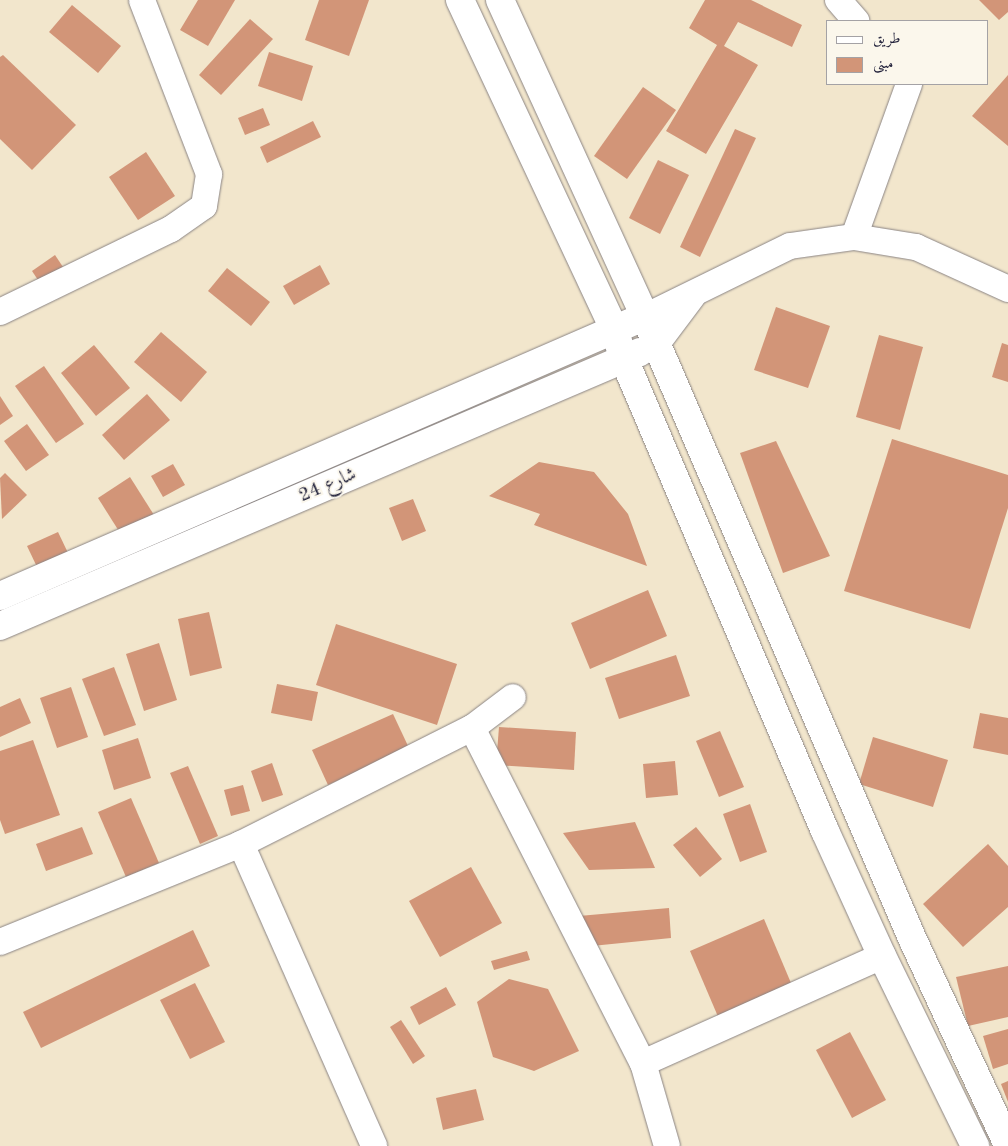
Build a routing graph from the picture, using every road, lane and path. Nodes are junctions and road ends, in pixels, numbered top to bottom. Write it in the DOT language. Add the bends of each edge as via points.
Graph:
graph roads {
  1 [pos="142,0"];
  2 [pos="460,0"];
  3 [pos="500,0"];
  4 [pos="838,0"];
  5 [pos="855,20"];
  6 [pos="909,85"];
  7 [pos="854,237"];
  8 [pos="1008,290"];
  9 [pos="694,294"];
  10 [pos="0,312"];
  11 [pos="645,317"];
  12 [pos="614,329"];
  13 [pos="656,346"];
  14 [pos="624,359"];
  15 [pos="0,596"];
  16 [pos="0,626"];
  17 [pos="513,697"];
  18 [pos="472,728"];
  19 [pos="241,844"];
  20 [pos="0,942"];
  21 [pos="882,956"];
  22 [pos="643,1063"];
  23 [pos="1008,1145"];
  24 [pos="374,1146"];
  25 [pos="667,1146"];
  26 [pos="975,1146"];
  1 -- 10 [label="street" via="209,174 204,206 171,229"];
  2 -- 12 [label="street"];
  3 -- 11 [label="street"];
  4 -- 5 [label="street"];
  6 -- 7 [label="street"];
  7 -- 8 [label="street" via="916,247"];
  7 -- 9 [label="street" via="790,246"];
  9 -- 11 [label="street"];
  9 -- 13 [label="street"];
  11 -- 12 [label="street, شارع 24"];
  11 -- 13 [label="street"];
  12 -- 14 [label="street"];
  12 -- 15 [label="street, شارع 24"];
  13 -- 14 [label="street, شارع 24"];
  13 -- 23 [label="street" via="912,938"];
  14 -- 16 [label="street, شارع 24"];
  14 -- 21 [label="street" via="825,831"];
  17 -- 18 [label="street"];
  18 -- 19 [label="street"];
  18 -- 22 [label="street"];
  19 -- 20 [label="street"];
  19 -- 24 [label="street"];
  21 -- 22 [label="street"];
  21 -- 26 [label="street"];
  22 -- 25 [label="street"];
}
